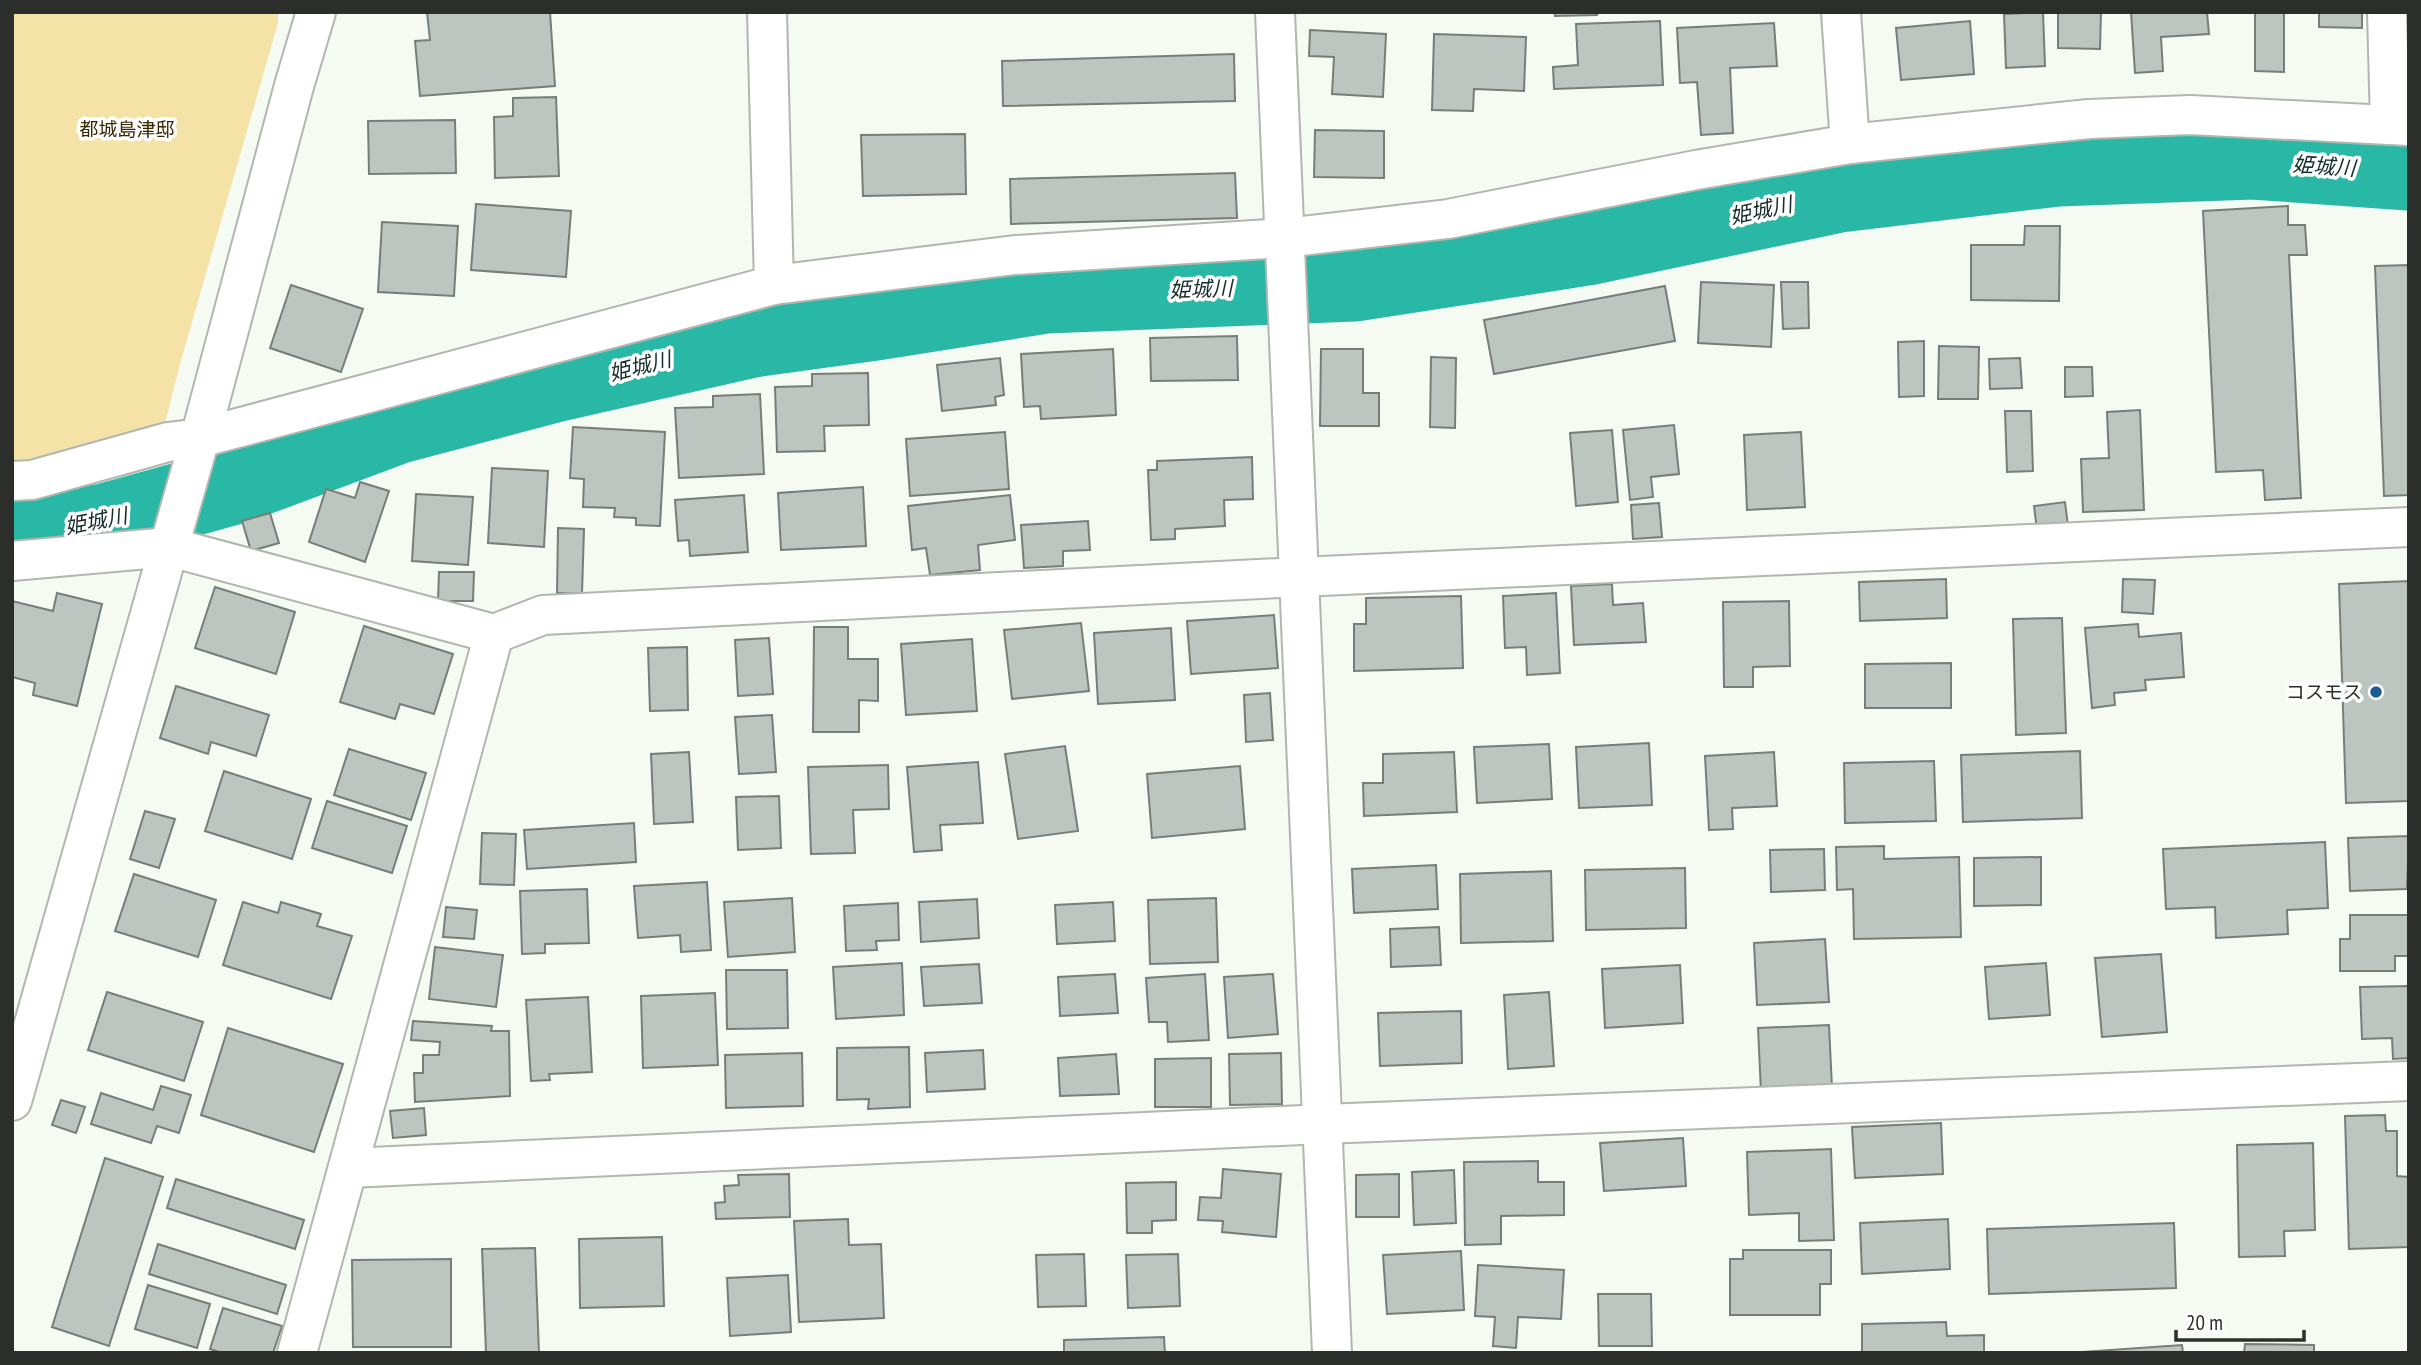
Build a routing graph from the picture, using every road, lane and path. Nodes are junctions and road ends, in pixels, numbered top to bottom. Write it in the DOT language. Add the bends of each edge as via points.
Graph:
graph roads {
  1 [pos="316,12"];
  2 [pos="767,12"];
  3 [pos="1275,12"];
  4 [pos="1841,12"];
  5 [pos="2387,12"];
  6 [pos="2399,126"];
  7 [pos="1850,144"];
  8 [pos="1284,237"];
  9 [pos="774,285"];
  10 [pos="200,438"];
  11 [pos="12,481"];
  12 [pos="2409,527"];
  13 [pos="170,547"];
  14 [pos="12,561"];
  15 [pos="1299,577"];
  16 [pos="494,634"];
  17 [pos="2409,1081"];
  18 [pos="12,1101"];
  19 [pos="1324,1124"];
  20 [pos="348,1168"];
  21 [pos="297,1353"];
  22 [pos="1332,1353"];
  1 -- 10 [label="street"];
  2 -- 9 [label="street"];
  3 -- 8 [label="street"];
  4 -- 7 [label="street"];
  5 -- 6 [label="street"];
  6 -- 7 [label="street" via="2190,115 2089,119"];
  7 -- 8 [label="street" via="1448,219"];
  8 -- 9 [label="street" via="1015,255"];
  8 -- 15 [label="street"];
  9 -- 10 [label="street"];
  10 -- 11 [label="street"];
  10 -- 13 [label="street"];
  12 -- 15 [label="street"];
  13 -- 14 [label="street"];
  13 -- 16 [label="street"];
  13 -- 18 [label="street"];
  15 -- 16 [label="street" via="543,615"];
  15 -- 19 [label="street"];
  16 -- 20 [label="street"];
  17 -- 19 [label="street"];
  19 -- 20 [label="street"];
  19 -- 22 [label="street"];
  20 -- 21 [label="street"];
}
